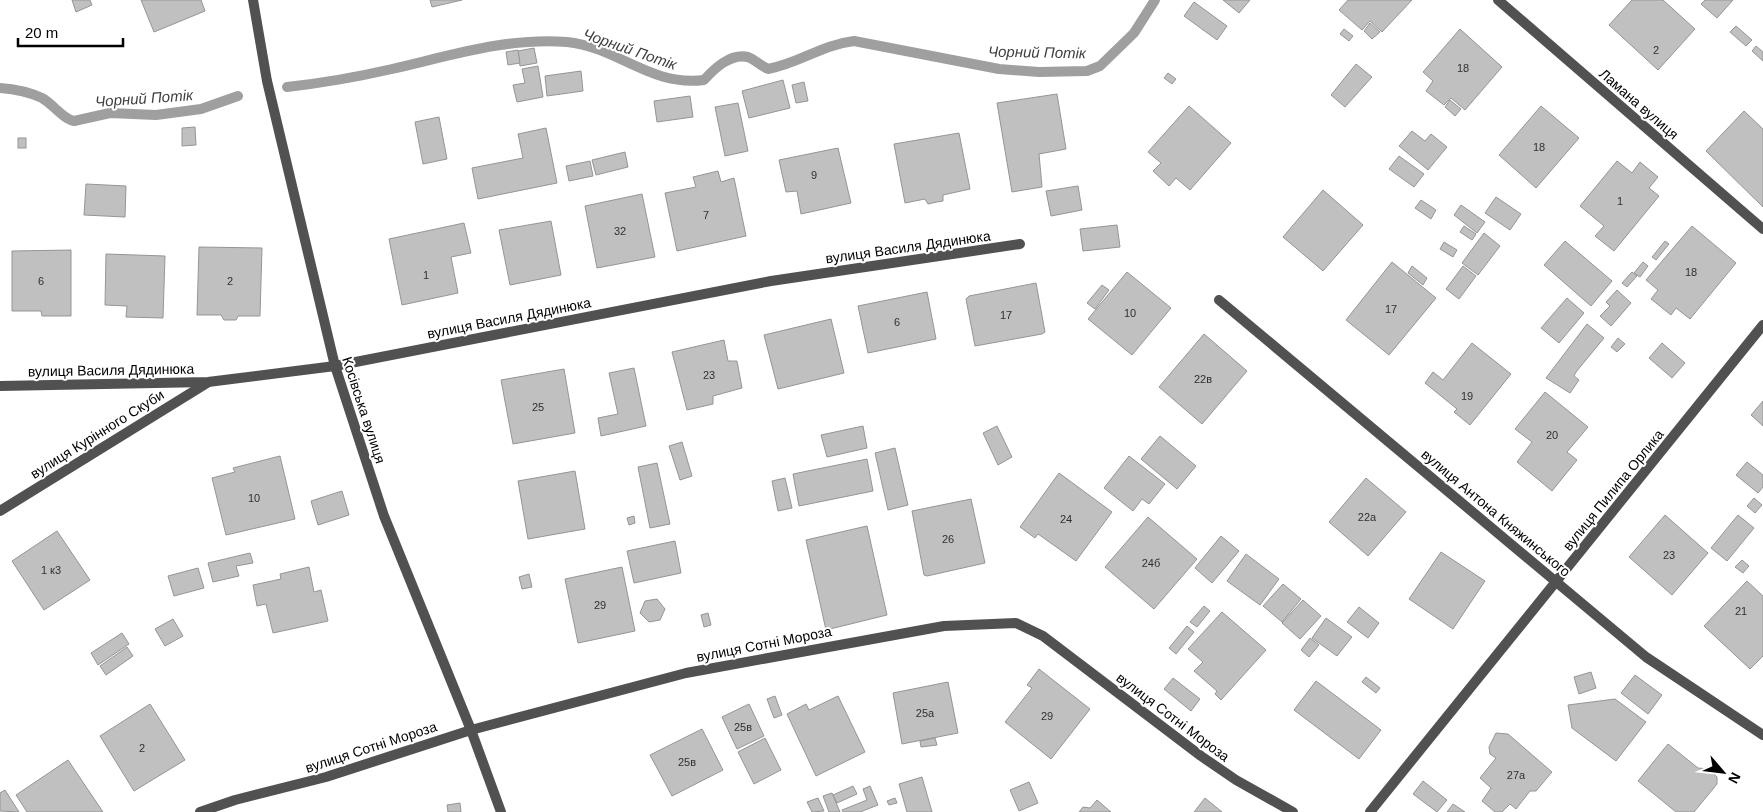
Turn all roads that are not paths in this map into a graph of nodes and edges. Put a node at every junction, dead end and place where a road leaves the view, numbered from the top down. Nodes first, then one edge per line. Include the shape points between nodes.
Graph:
1 (253, 0) edge
2 (1498, 0) edge
3 (1763, 229) edge
4 (1020, 244) dead end
5 (1219, 300) dead end
6 (1763, 325) edge
7 (335, 366) junction
8 (208, 382) junction
9 (0, 386) edge
10 (0, 511) edge
11 (1558, 582) junction
12 (471, 730) junction
13 (1763, 735) edge
14 (200, 812) edge
15 (501, 812) edge
16 (1293, 812) edge
17 (1370, 812) edge

1 - 7 street, Косівська вулиця via 267,81
2 - 3 street, Ламана вулиця
4 - 7 street, вулиця Василя Дядинюка via 771,281
5 - 11 street, вулиця Антона Княжинського
6 - 11 street, вулиця Пилипа Орлика
7 - 8 street, вулиця Василя Дядинюка
7 - 12 street, Косівська вулиця via 384,516
8 - 9 street, вулиця Василя Дядинюка
8 - 10 street, вулиця Курінного Скуби
11 - 13 street, вулиця Антона Княжинського via 1660,668
11 - 17 street, вулиця Пилипа Орлика
12 - 14 street, вулиця Сотні Мороза via 326,777
12 - 15 street, Косівська вулиця
12 - 16 street, вулиця Сотні Мороза via 686,673 944,626 1016,623 1043,636 1236,780

